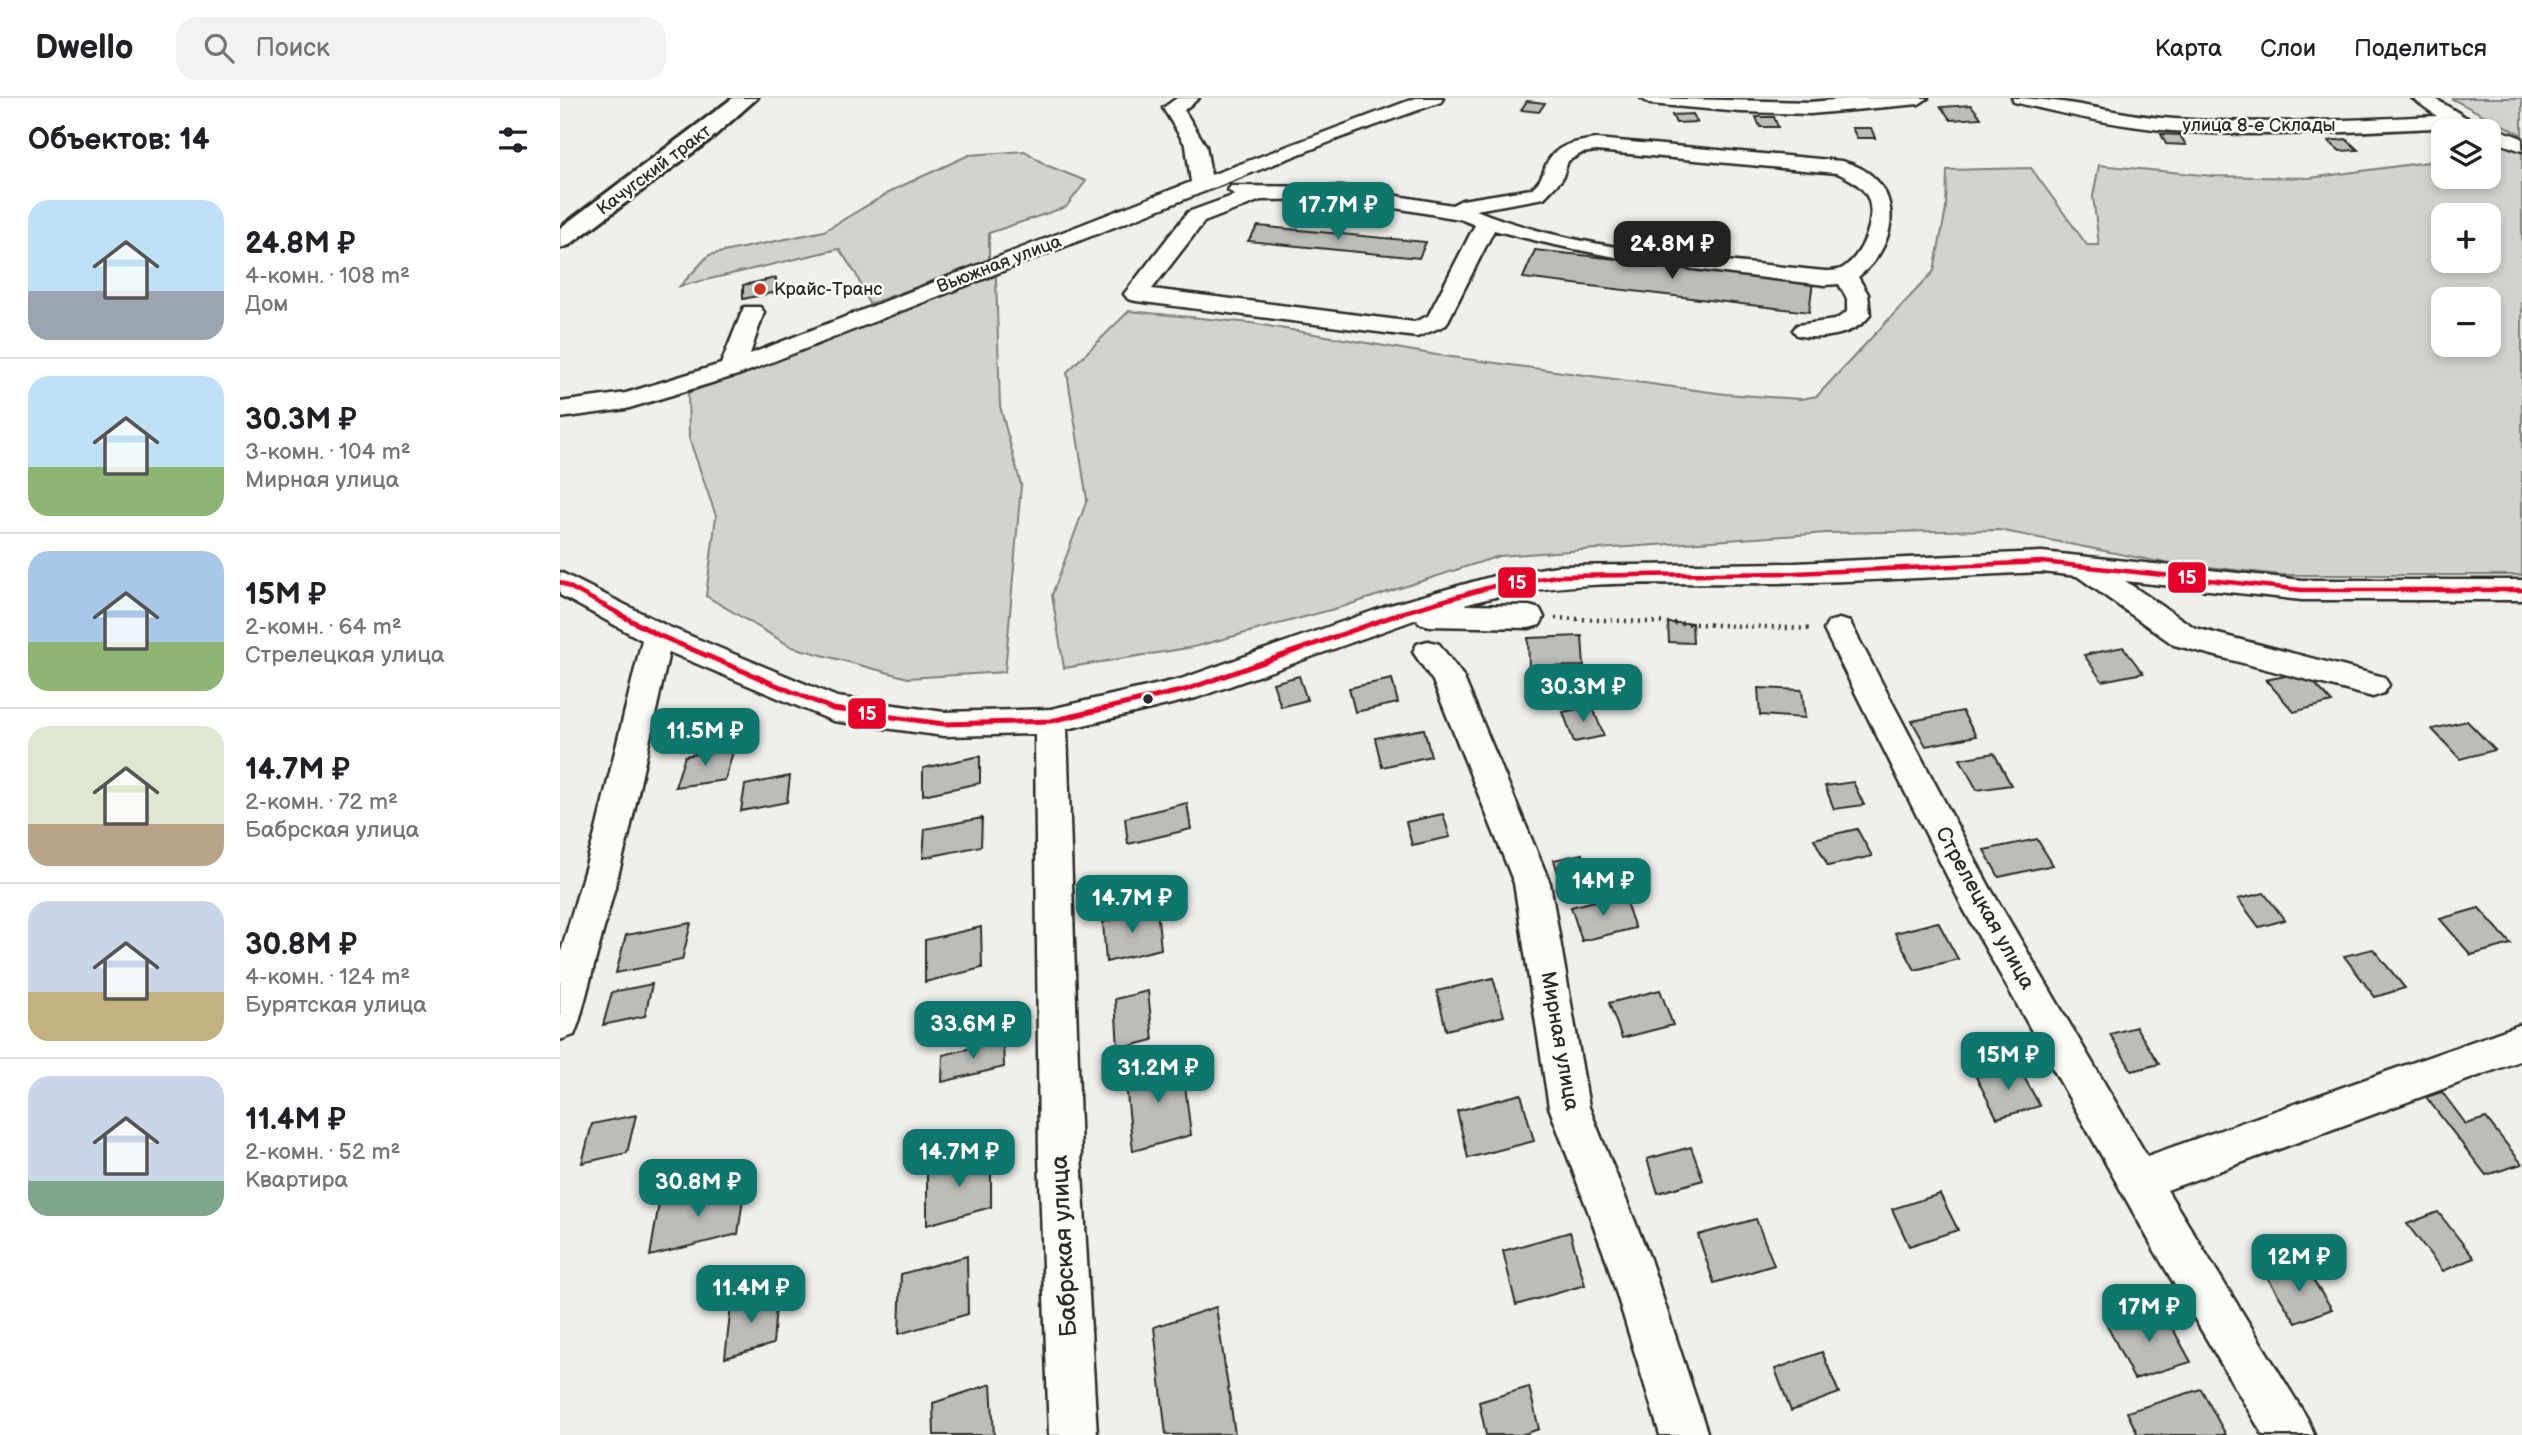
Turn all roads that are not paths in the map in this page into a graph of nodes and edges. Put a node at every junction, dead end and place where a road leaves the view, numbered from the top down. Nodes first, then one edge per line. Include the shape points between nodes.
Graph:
1 (746, 98) edge
2 (1154, 98) edge
3 (1434, 98) edge
4 (1650, 98) edge
5 (1919, 98) edge
6 (2021, 98) edge
7 (2421, 98) edge
8 (1182, 103) edge
9 (2455, 119) edge
10 (2431, 122) edge
11 (2501, 137) edge
12 (2522, 145) edge
13 (1213, 182) junction
14 (1258, 194) junction
15 (1465, 213) junction
16 (1488, 222) junction
17 (560, 240) edge
18 (1845, 276) junction
19 (752, 312) dead end
20 (1805, 330) dead end
21 (732, 369) junction
22 (560, 410) edge
23 (2083, 567) junction
24 (560, 582) edge
25 (2522, 590) edge
26 (1398, 614) junction
27 (1530, 617) road end
28 (1839, 630) road end
29 (658, 635) junction
30 (1428, 652) dead end
31 (2373, 685) dead end
32 (1051, 721) junction
33 (560, 1022) edge
34 (2522, 1042) edge
35 (2138, 1180) junction
36 (1073, 1435) edge
37 (1684, 1435) edge
38 (2290, 1435) edge

1 - 17 main road, Качугский тракт
2 - 8 street
3 - 13 street, Вьюжная улица
4 - 5 street via 1810,108
6 - 10 street, улица 8-е Склады via 2101,116 2173,125 2290,128
7 - 9 street
8 - 13 street
11 - 12 street
13 - 14 street
13 - 21 street, Вьюжная улица
14 - 15 street via 1342,193
14 - 16 street via 1196,217 1136,294 1417,330 1438,320
15 - 16 street
15 - 18 street via 1462,206 1544,191 1560,156 1580,146 1841,167 1868,183 1881,205 1876,236 1865,259
16 - 18 street via 1560,242 1674,261 1787,275
18 - 20 street via 1860,302 1858,316 1842,326
19 - 21 street
21 - 22 street, Вьюжная улица via 641,400
23 - 25 street via 2302,590
23 - 26 street via 2042,562 1795,573 1557,576 1494,586
23 - 31 street via 2185,637
24 - 29 street
26 - 27 street
26 - 32 street via 1185,690
28 - 35 street, Стрелецкая улица via 1976,897
29 - 32 street via 833,709 944,724
29 - 33 street
30 - 37 street, Мирная улица via 1447,676 1532,883 1569,1107 1628,1259
32 - 36 street, Бабрская улица via 1060,1154
34 - 35 street
35 - 38 street, Стрелецкая улица

